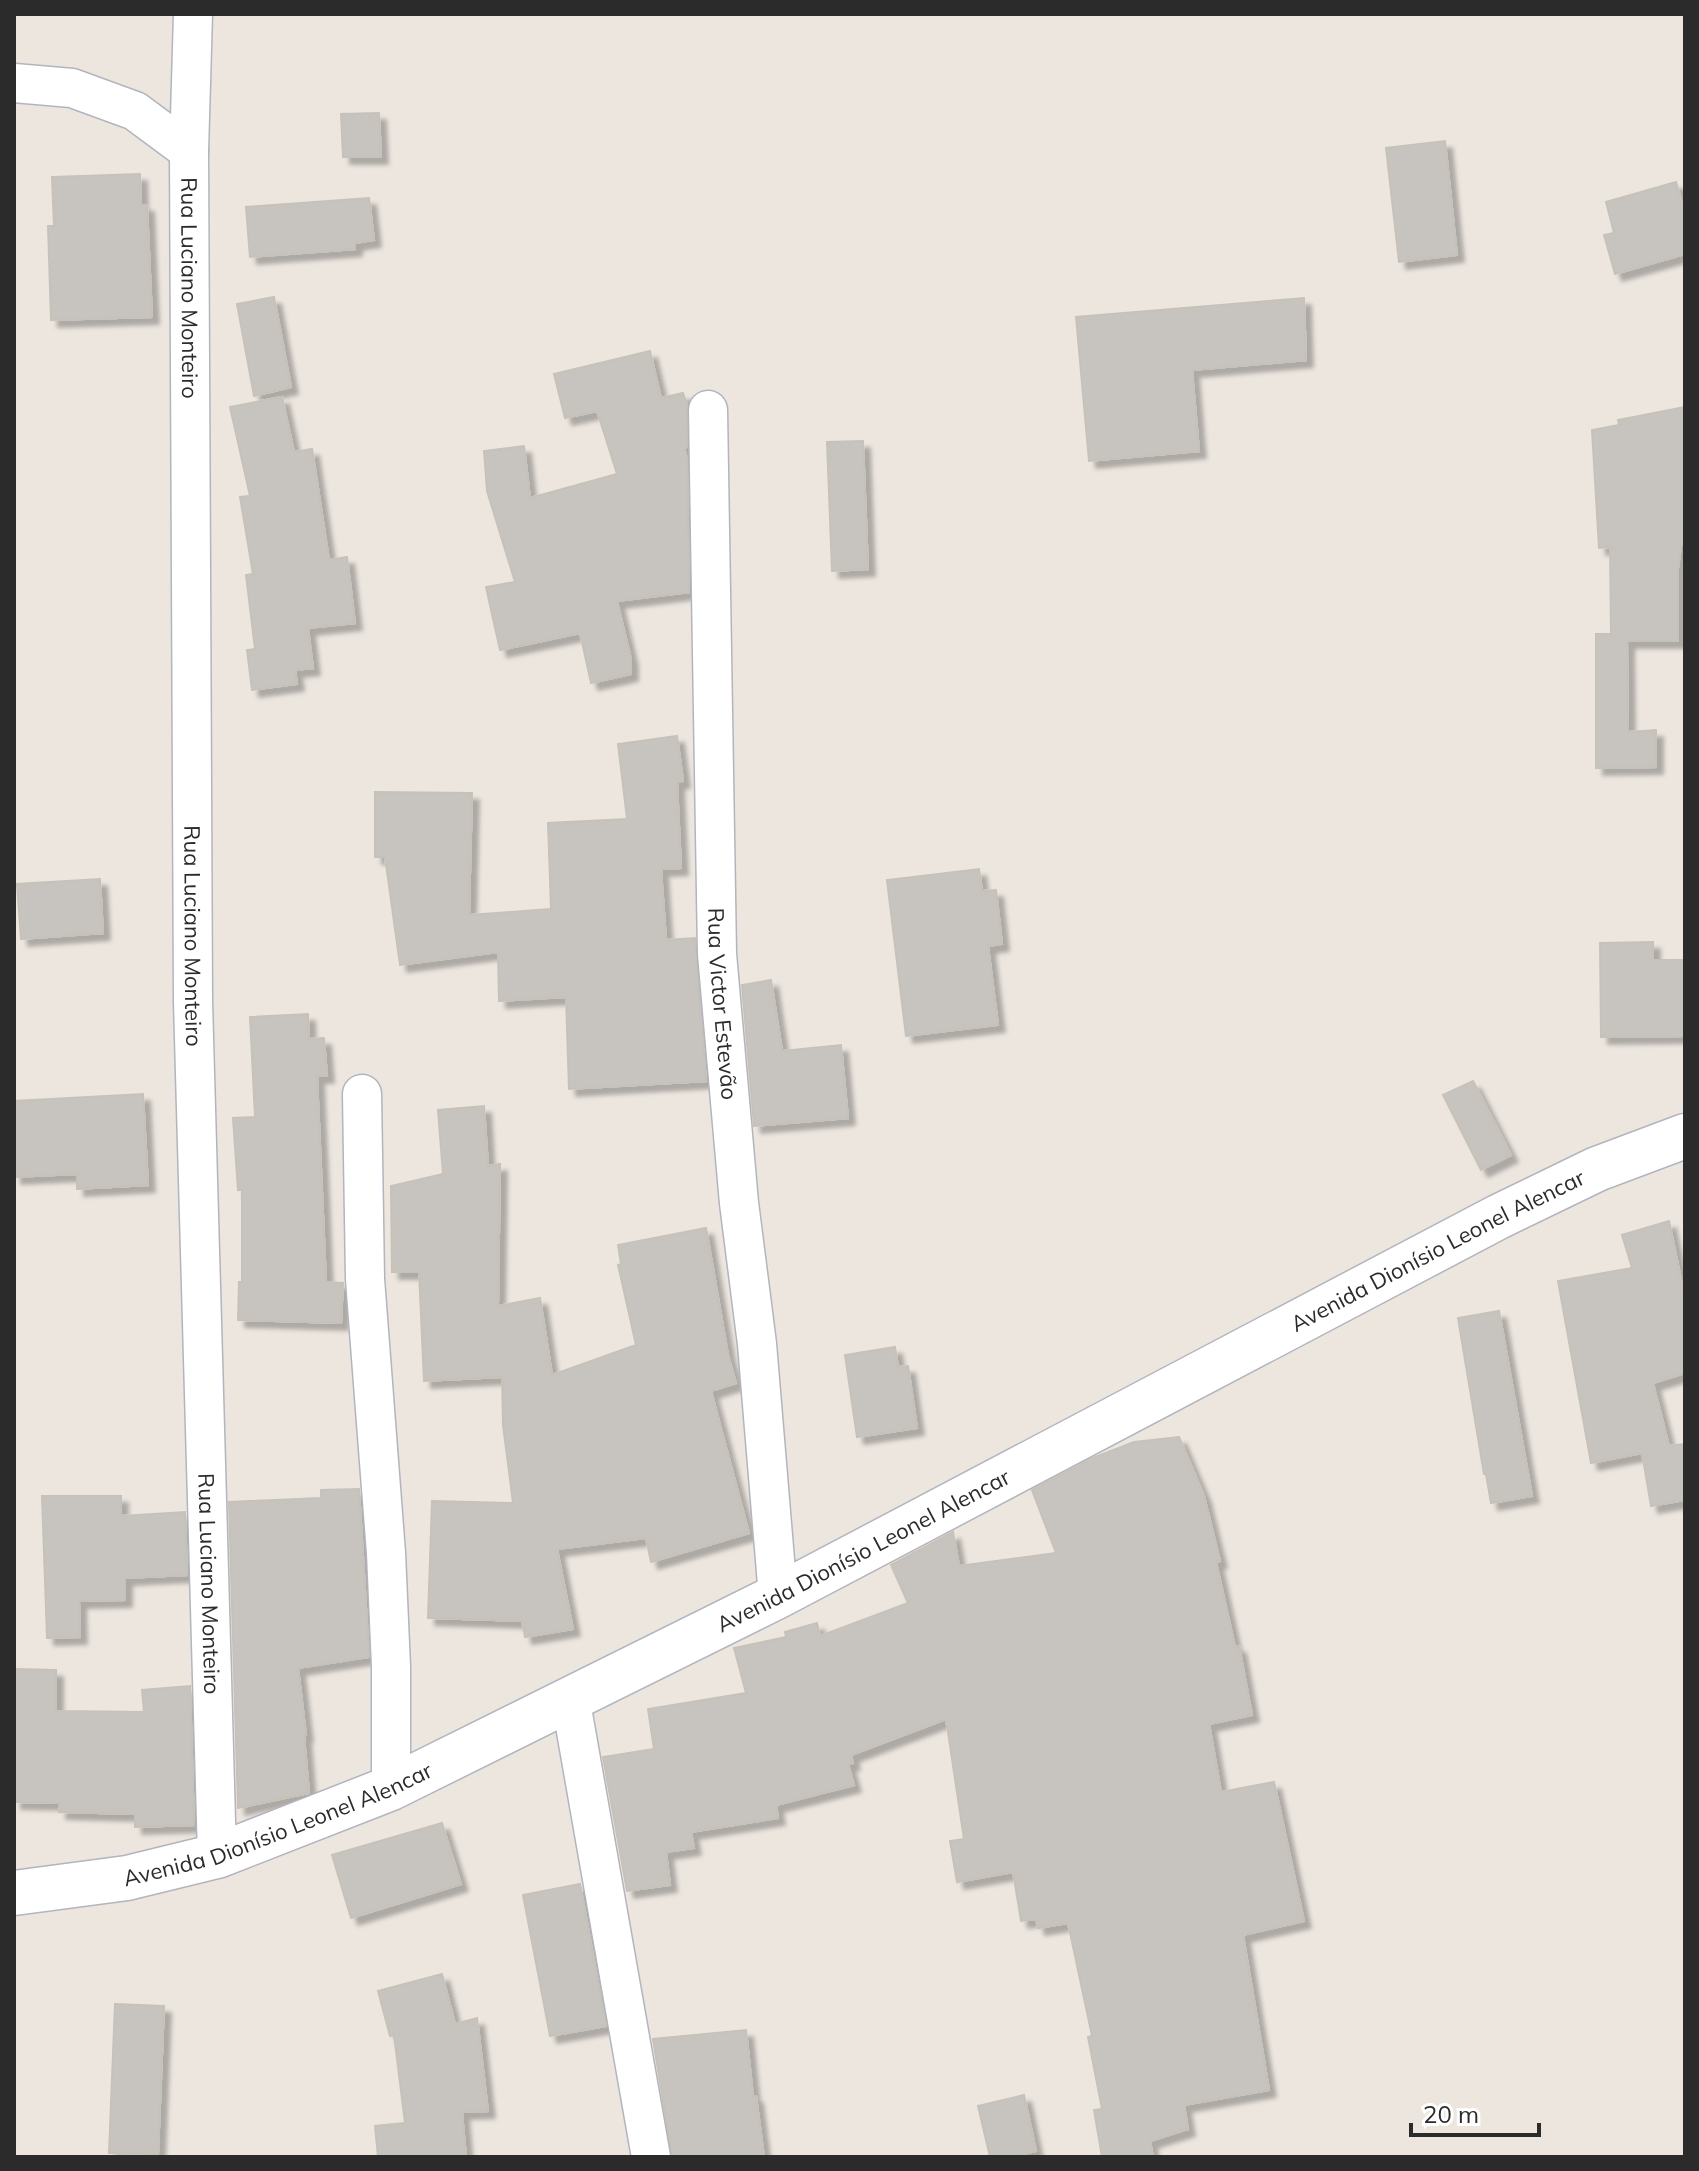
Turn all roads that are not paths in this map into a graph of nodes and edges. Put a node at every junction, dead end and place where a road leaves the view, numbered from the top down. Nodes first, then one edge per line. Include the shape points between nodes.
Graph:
1 (193, 14) edge
2 (14, 83) edge
3 (189, 151) junction
4 (708, 410) dead end
5 (362, 1094) dead end
6 (1685, 1136) edge
7 (778, 1596) junction
8 (570, 1697) junction
9 (391, 1788) junction
10 (217, 1856) junction
11 (14, 1893) edge
12 (651, 2157) edge

1 - 3 street, Rua Luciano Monteiro
2 - 3 street via 72,88 135,111
3 - 10 street, Rua Luciano Monteiro via 193,1002
4 - 7 street, Rua Victor Estevão via 717,954
5 - 9 street via 365,1279 391,1667
6 - 7 street, Avenida Dionísio Leonel Alencar via 1597,1169 1498,1217
7 - 8 street, Avenida Dionísio Leonel Alencar
8 - 9 street, Avenida Dionísio Leonel Alencar
8 - 12 street
9 - 10 street, Avenida Dionísio Leonel Alencar
10 - 11 street, Avenida Dionísio Leonel Alencar via 127,1878

